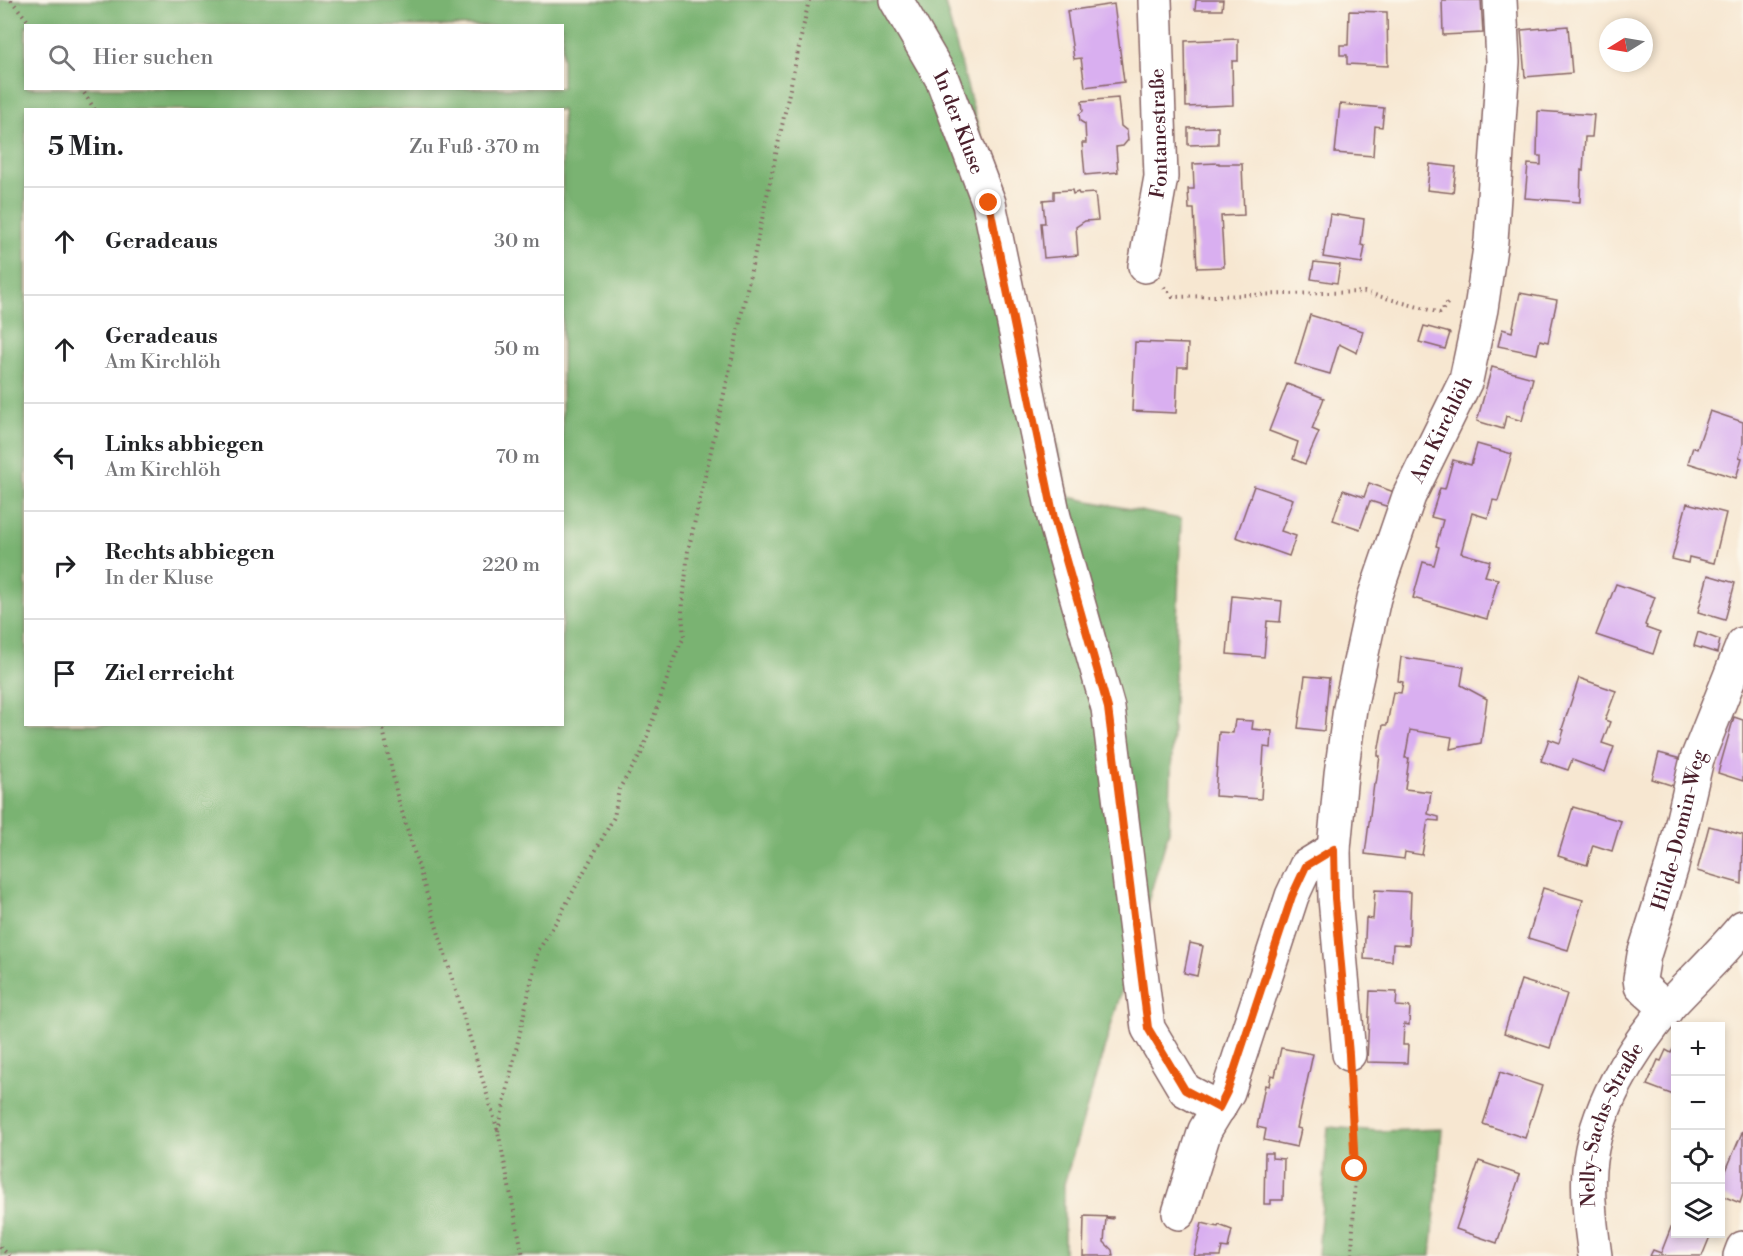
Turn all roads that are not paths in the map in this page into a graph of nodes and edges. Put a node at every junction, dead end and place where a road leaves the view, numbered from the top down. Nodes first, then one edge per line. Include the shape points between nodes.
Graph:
1 (896, 0) edge
2 (1155, 0) edge
3 (1500, 0) edge
4 (1145, 266) road end
5 (1743, 644) edge
6 (1334, 849) junction
7 (1743, 927) edge
8 (1667, 1009) junction
9 (1349, 1054) road end
10 (1219, 1108) junction
11 (1179, 1213) dead end
12 (1743, 1248) edge
13 (1594, 1256) edge
14 (1740, 1256) edge

1 - 10 street, In der Kluse via 942,79 989,203 1054,518 1108,708 1148,1028 1185,1090
2 - 4 street, Fontanestraße via 1161,177
3 - 6 street, Am Kirchlöh via 1503,62 1491,242 1481,309 1466,380 1409,496 1374,598 1350,708
5 - 8 street, Hilde-Domin-Weg via 1698,759 1672,866 1644,956 1641,986
6 - 9 street, Am Kirchlöh
6 - 10 street via 1306,866 1292,896
7 - 8 street, Nelly-Sachs-Straße
8 - 13 street, Nelly-Sachs-Straße via 1629,1061 1605,1105 1598,1128 1589,1170 1588,1201
10 - 11 street via 1205,1130
12 - 14 street

